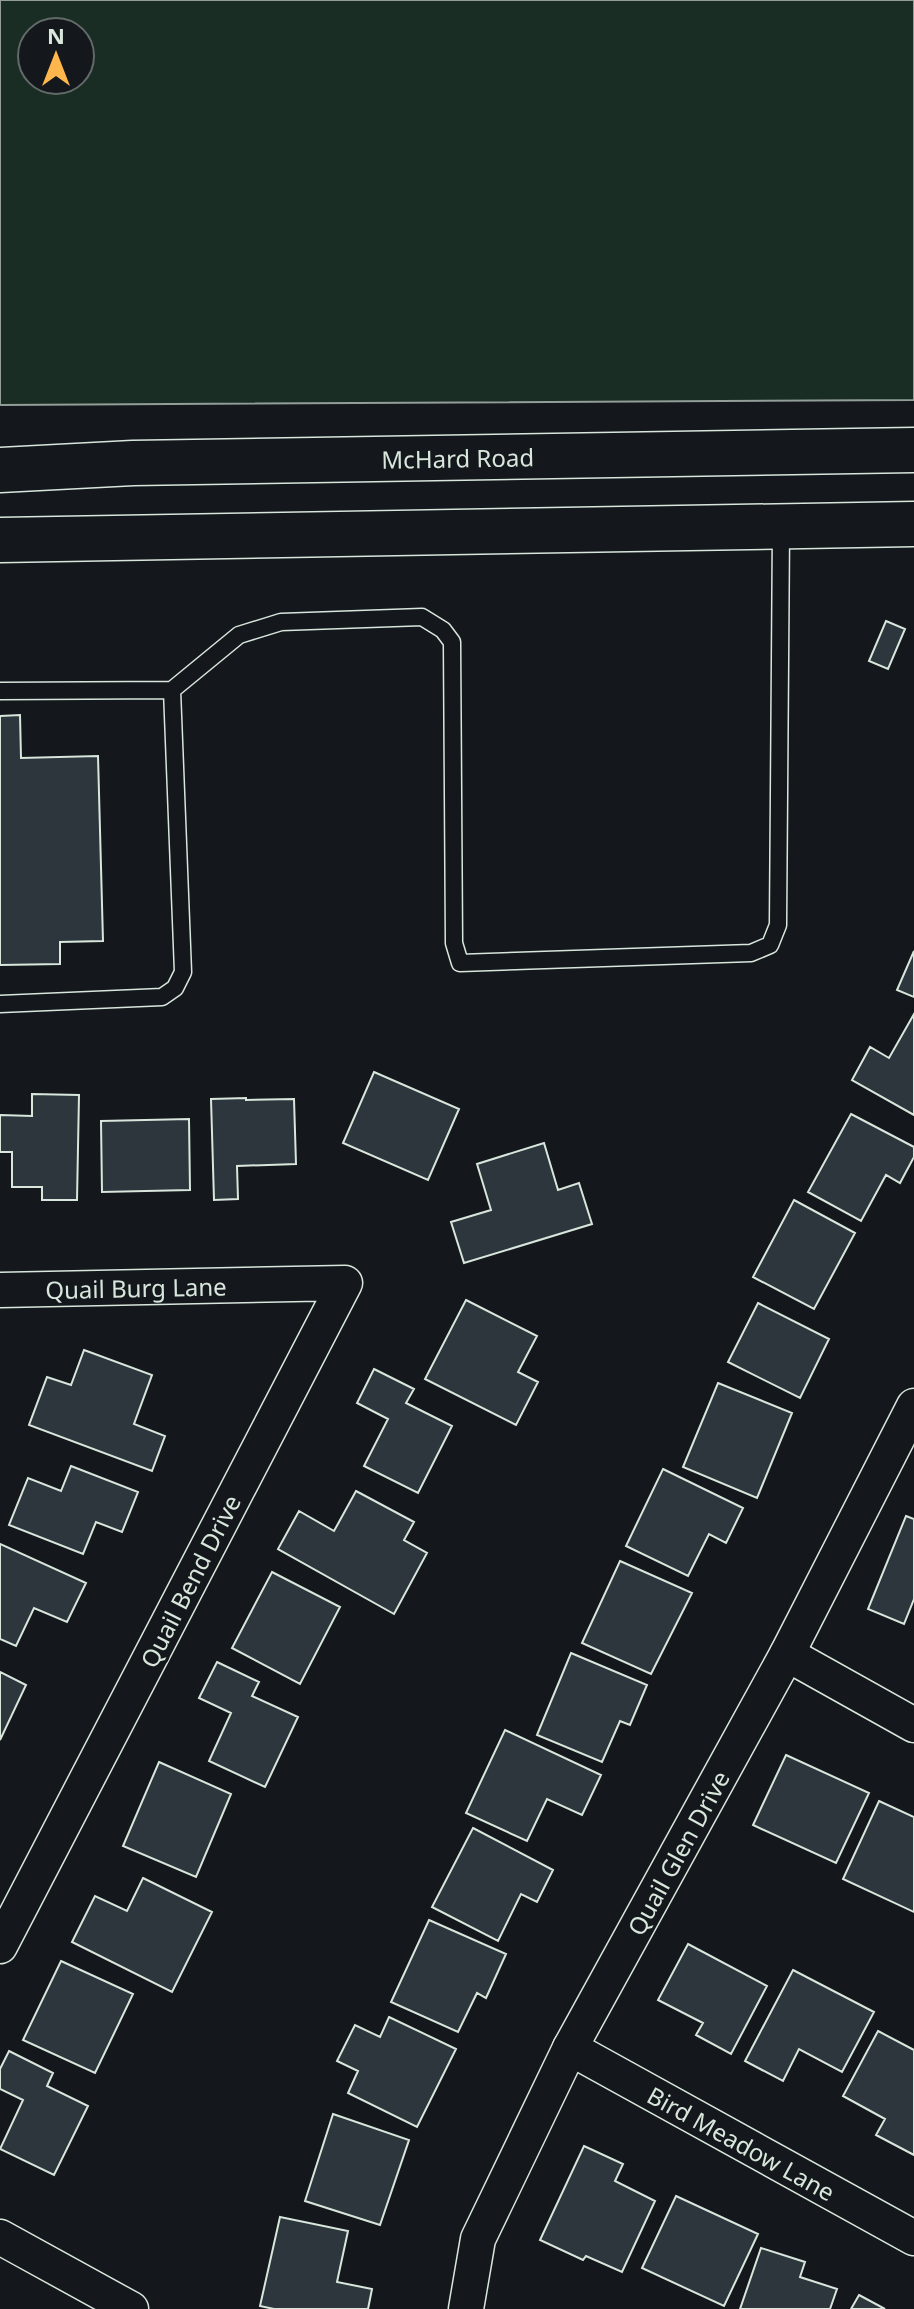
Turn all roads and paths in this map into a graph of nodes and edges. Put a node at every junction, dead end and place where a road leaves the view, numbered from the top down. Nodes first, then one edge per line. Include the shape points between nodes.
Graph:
1 (914, 450) edge
2 (0, 470) edge
3 (914, 524) edge
4 (781, 526) junction
5 (0, 540) edge
6 (172, 690) junction
7 (0, 691) edge
8 (0, 1004) edge
9 (270, 1284) joint
10 (0, 1290) edge
11 (914, 1406) edge
12 (787, 1654) junction
13 (914, 1725) edge
14 (0, 1946) edge
15 (570, 2048) junction
16 (0, 2237) edge
17 (914, 2238) edge
18 (131, 2309) edge
19 (466, 2309) edge

1 - 2 main road, McHard Road via 133,463
3 - 4 main road
4 - 5 main road
4 - 6 lane via 778,925 770,945 751,953 460,963 454,943 452,642 422,617 281,622 239,635
6 - 7 lane
6 - 8 lane via 183,972 175,988 146,1000
9 - 10 street, Quail Burg Lane
9 - 14 street, Quail Bend Drive via 345,1283
11 - 12 street, Quail Glen Drive
12 - 13 street
12 - 15 street, Quail Glen Drive
15 - 17 street, Bird Meadow Lane
15 - 19 street, Quail Glen Drive via 478,2239
16 - 18 street

